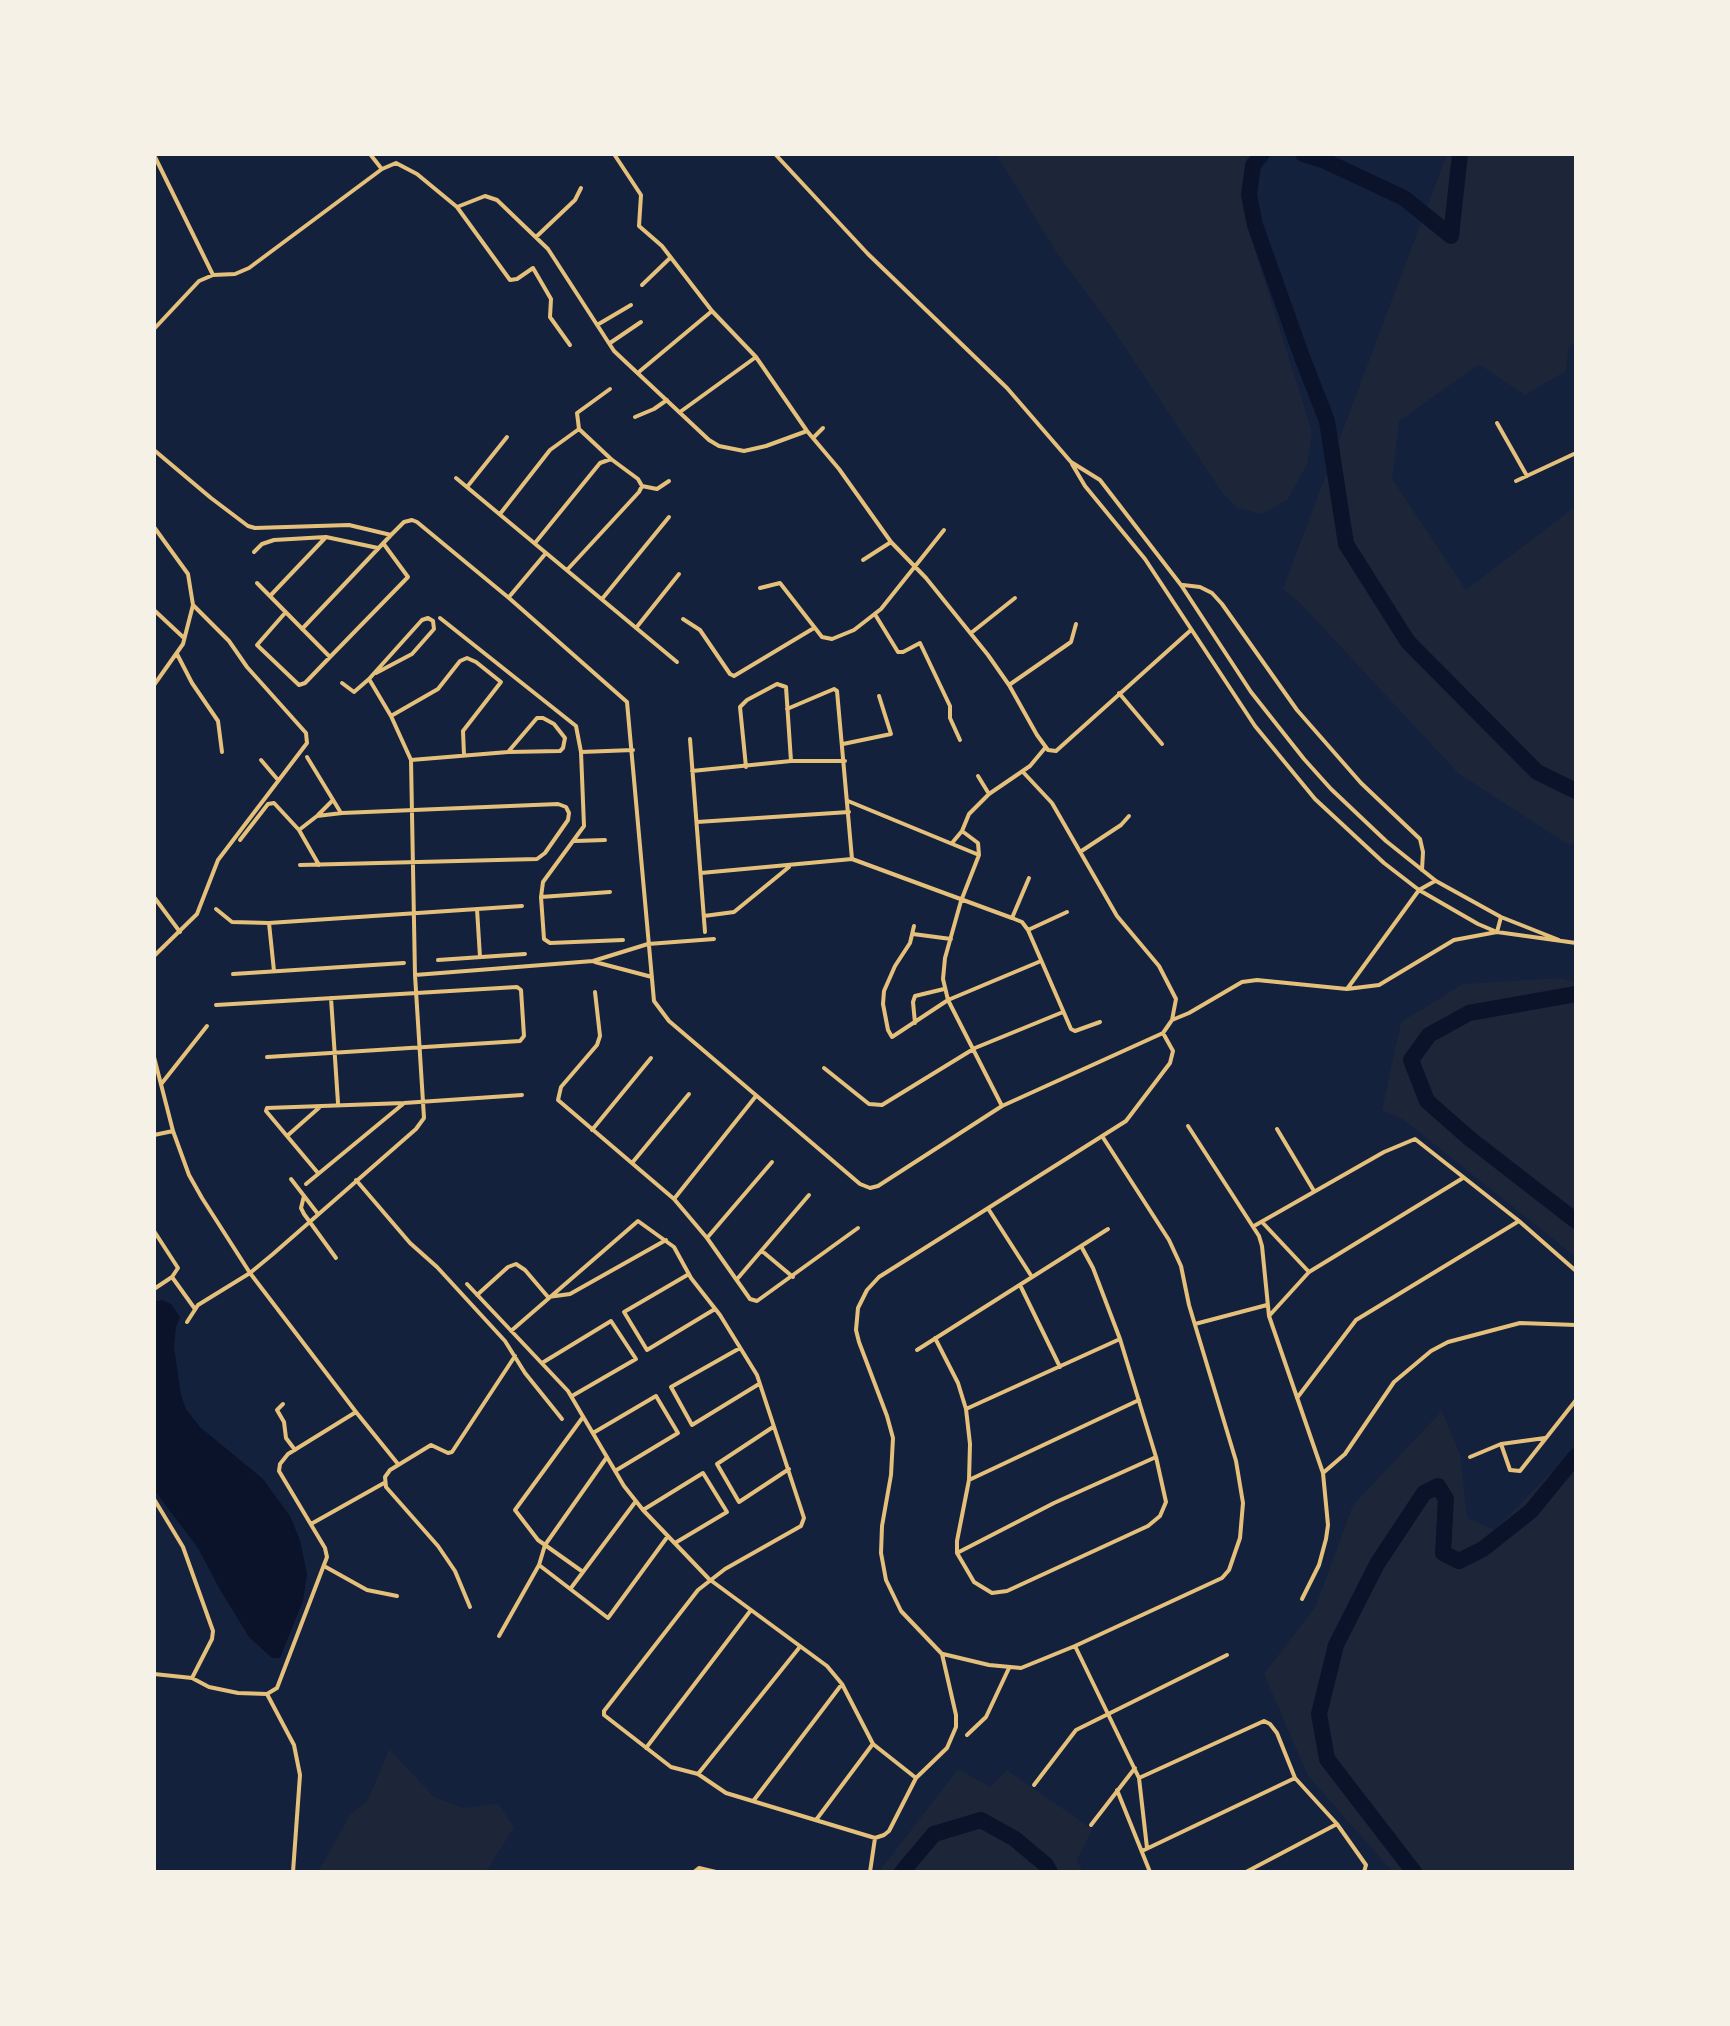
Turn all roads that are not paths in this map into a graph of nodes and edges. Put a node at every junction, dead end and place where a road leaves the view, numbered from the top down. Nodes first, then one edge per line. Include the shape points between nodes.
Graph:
1 (370, 154) edge
2 (614, 154) edge
3 (775, 154) edge
4 (154, 155) edge
5 (382, 169) junction
6 (581, 188) dead end
7 (457, 207) junction
8 (536, 237) junction
9 (670, 258) junction
10 (213, 275) junction
11 (642, 285) dead end
12 (631, 305) dead end
13 (712, 311) junction
14 (641, 322) dead end
15 (597, 325) junction
16 (154, 329) edge
17 (609, 344) junction
18 (570, 345) dead end
19 (756, 357) junction
20 (639, 372) junction
21 (610, 389) dead end
22 (667, 400) junction
23 (680, 413) junction
24 (635, 417) dead end
25 (1497, 423) dead end
26 (823, 428) dead end
27 (579, 429) junction
28 (807, 431) junction
29 (507, 437) dead end
30 (814, 437) junction
31 (154, 450) edge
32 (1576, 453) edge
33 (611, 459) junction
34 (1071, 462) junction
35 (1527, 476) junction
36 (456, 478) dead end
37 (669, 481) dead end
38 (1516, 481) dead end
39 (642, 486) junction
40 (467, 487) junction
41 (500, 514) junction
42 (669, 517) dead end
43 (154, 527) edge
44 (944, 530) dead end
45 (391, 535) junction
46 (326, 537) junction
47 (891, 542) junction
48 (383, 543) junction
49 (535, 543) junction
50 (378, 548) junction
51 (254, 552) dead end
52 (546, 553) junction
53 (863, 560) dead end
54 (916, 568) junction
55 (567, 570) junction
56 (679, 574) dead end
57 (257, 583) dead end
58 (1181, 585) junction
59 (760, 588) dead end
60 (270, 596) junction
61 (509, 598) junction
62 (1015, 598) dead end
63 (602, 599) junction
64 (193, 605) junction
65 (154, 610) edge
66 (285, 613) junction
67 (875, 615) junction
68 (440, 618) dead end
69 (683, 619) dead end
70 (1076, 624) dead end
71 (814, 628) junction
72 (302, 629) junction
73 (636, 629) junction
74 (1191, 630) junction
75 (971, 633) junction
76 (184, 638) junction
77 (177, 654) junction
78 (330, 657) junction
79 (677, 662) dead end
80 (376, 673) junction
81 (369, 679) junction
82 (342, 683) dead end
83 (154, 685) edge
84 (1009, 685) junction
85 (1119, 693) junction
86 (879, 696) dead end
87 (787, 709) junction
88 (391, 716) junction
89 (690, 739) dead end
90 (960, 740) dead end
91 (843, 744) junction
92 (1162, 744) dead end
93 (1045, 748) junction
94 (633, 750) junction
95 (222, 752) dead end
96 (508, 752) junction
97 (581, 752) junction
98 (464, 755) junction
99 (307, 757) dead end
100 (261, 760) dead end
101 (411, 760) junction
102 (791, 761) junction
103 (845, 761) junction
104 (746, 767) junction
105 (692, 771) junction
106 (1023, 772) junction
107 (978, 776) dead end
108 (278, 780) junction
109 (989, 794) junction
110 (332, 800) junction
111 (848, 801) junction
112 (411, 811) junction
113 (849, 812) junction
114 (342, 813) junction
115 (317, 816) junction
116 (1129, 816) dead end
117 (697, 822) junction
118 (299, 830) junction
119 (962, 831) junction
120 (240, 840) dead end
121 (605, 840) dead end
122 (573, 841) junction
123 (952, 843) junction
124 (1079, 853) junction
125 (979, 855) junction
126 (852, 859) junction
127 (412, 860) junction
128 (300, 865) dead end
129 (319, 865) junction
130 (791, 866) junction
131 (1422, 870) junction
132 (701, 873) junction
133 (1029, 878) dead end
134 (1436, 881) junction
135 (1419, 890) junction
136 (610, 892) dead end
137 (154, 897) edge
138 (541, 897) junction
139 (961, 901) junction
140 (522, 906) dead end
141 (216, 909) dead end
142 (477, 909) junction
143 (415, 912) junction
144 (1067, 912) dead end
145 (704, 916) junction
146 (1501, 917) junction
147 (1012, 918) junction
148 (269, 923) junction
149 (914, 926) dead end
150 (1028, 930) junction
151 (180, 932) junction
152 (705, 932) dead end
153 (1497, 932) junction
154 (913, 934) junction
155 (714, 939) dead end
156 (951, 939) junction
157 (623, 940) dead end
158 (1559, 940) junction
159 (1576, 943) edge
160 (648, 944) junction
161 (525, 954) dead end
162 (154, 956) edge
163 (480, 957) junction
164 (438, 960) dead end
165 (593, 961) junction
166 (1041, 961) junction
167 (404, 963) dead end
168 (274, 971) junction
169 (233, 974) dead end
170 (415, 975) junction
171 (652, 977) junction
172 (945, 989) junction
173 (1347, 989) junction
174 (417, 992) junction
175 (595, 992) dead end
176 (331, 998) junction
177 (948, 1000) junction
178 (216, 1005) dead end
179 (1063, 1012) junction
180 (1172, 1020) junction
181 (1100, 1022) dead end
182 (915, 1023) junction
183 (207, 1026) dead end
184 (1163, 1033) junction
185 (421, 1047) junction
186 (975, 1048) junction
187 (335, 1053) junction
188 (154, 1057) edge
189 (267, 1057) dead end
190 (651, 1058) dead end
191 (824, 1068) dead end
192 (162, 1083) junction
193 (689, 1094) dead end
194 (522, 1095) dead end
195 (756, 1096) junction
196 (424, 1101) junction
197 (404, 1103) junction
198 (323, 1104) junction
199 (338, 1104) junction
200 (1002, 1106) junction
201 (1188, 1126) dead end
202 (1277, 1129) dead end
203 (592, 1130) junction
204 (173, 1131) junction
205 (154, 1135) edge
206 (287, 1136) junction
207 (1102, 1136) junction
208 (772, 1162) dead end
209 (631, 1163) junction
210 (318, 1173) junction
211 (1463, 1178) junction
212 (291, 1179) dead end
213 (356, 1180) junction
214 (306, 1184) dead end
215 (1314, 1191) junction
216 (809, 1195) dead end
217 (304, 1196) junction
218 (674, 1199) junction
219 (989, 1210) junction
220 (318, 1214) junction
221 (1519, 1221) junction
222 (309, 1222) junction
223 (1262, 1222) junction
224 (1254, 1226) junction
225 (858, 1228) dead end
226 (1108, 1229) dead end
227 (154, 1231) edge
228 (707, 1238) junction
229 (666, 1240) junction
230 (1081, 1246) junction
231 (762, 1251) junction
232 (336, 1258) dead end
233 (1576, 1271) edge
234 (1309, 1272) junction
235 (250, 1273) junction
236 (689, 1274) junction
237 (172, 1277) junction
238 (793, 1277) junction
239 (1032, 1277) junction
240 (737, 1279) junction
241 (467, 1284) dead end
242 (1020, 1285) junction
243 (154, 1289) edge
244 (477, 1295) junction
245 (548, 1297) junction
246 (1268, 1305) junction
247 (195, 1309) junction
248 (715, 1309) junction
249 (1269, 1316) junction
250 (187, 1322) dead end
251 (1195, 1324) junction
252 (1576, 1325) edge
253 (511, 1331) junction
254 (935, 1338) junction
255 (1120, 1339) junction
256 (740, 1348) junction
257 (917, 1350) dead end
258 (515, 1356) junction
259 (542, 1363) junction
260 (1060, 1367) junction
261 (760, 1384) junction
262 (571, 1397) junction
263 (1297, 1398) junction
264 (1139, 1400) junction
265 (1576, 1400) edge
266 (283, 1404) dead end
267 (966, 1409) junction
268 (356, 1412) junction
269 (583, 1417) junction
270 (562, 1419) dead end
271 (773, 1427) junction
272 (593, 1433) junction
273 (1548, 1437) junction
274 (1501, 1444) junction
275 (295, 1450) junction
276 (607, 1457) junction
277 (1156, 1457) junction
278 (1470, 1457) dead end
279 (398, 1464) junction
280 (789, 1469) junction
281 (615, 1471) junction
282 (1323, 1473) junction
283 (969, 1480) junction
284 (384, 1483) junction
285 (154, 1499) edge
286 (636, 1501) junction
287 (643, 1510) junction
288 (311, 1524) junction
289 (668, 1536) junction
290 (675, 1543) junction
291 (545, 1545) junction
292 (957, 1553) junction
293 (539, 1565) junction
294 (324, 1566) junction
295 (583, 1572) junction
296 (709, 1579) junction
297 (570, 1589) junction
298 (397, 1596) dead end
299 (1302, 1599) dead end
300 (470, 1607) dead end
301 (751, 1610) junction
302 (499, 1636) dead end
303 (1075, 1646) junction
304 (800, 1647) junction
305 (942, 1654) junction
306 (1227, 1655) dead end
307 (1009, 1668) junction
308 (154, 1674) edge
309 (192, 1678) junction
310 (842, 1684) junction
311 (267, 1694) junction
312 (1107, 1713) junction
313 (967, 1735) dead end
314 (873, 1744) junction
315 (646, 1748) junction
316 (1135, 1768) junction
317 (698, 1774) junction
318 (916, 1778) junction
319 (1139, 1778) junction
320 (1295, 1778) junction
321 (1034, 1785) dead end
322 (1117, 1790) junction
323 (754, 1800) junction
324 (816, 1820) junction
325 (1337, 1824) junction
326 (1091, 1825) dead end
327 (875, 1838) junction
328 (1147, 1848) junction
329 (1142, 1851) junction
330 (293, 1872) edge
331 (694, 1872) edge
332 (716, 1872) edge
333 (870, 1872) edge
334 (1150, 1872) edge
335 (1246, 1872) edge
336 (1364, 1872) edge

1 - 5 street
2 - 9 street via 641,195 639,226
3 - 34 street via 868,254 1007,388
4 - 10 street
5 - 7 street via 402,166
5 - 10 street via 249,268
6 - 8 street
7 - 8 street via 491,196
7 - 18 street via 510,280 533,268 551,299 550,317
8 - 15 street
9 - 11 street
9 - 13 street
10 - 16 street via 194,284
12 - 15 street
13 - 19 street
13 - 20 street
14 - 17 street
15 - 17 street
17 - 20 street
19 - 23 street
19 - 28 street
20 - 22 street
21 - 27 street via 577,413
22 - 23 street
22 - 24 street
23 - 28 street via 709,440 732,451 754,450
25 - 35 street
26 - 30 street
27 - 33 street
27 - 41 street via 550,450
28 - 30 street
29 - 40 street
30 - 47 street
31 - 45 street via 248,526 349,525
32 - 35 street
33 - 39 street
33 - 49 street via 597,465
34 - 58 street via 1100,480
34 - 74 street
35 - 38 street
36 - 40 street
37 - 39 street via 657,489
39 - 55 street
40 - 41 street
41 - 49 street
42 - 63 street
43 - 64 street via 188,574
44 - 54 street
45 - 48 street
45 - 61 street via 404,522 417,522
46 - 50 street
46 - 51 street via 274,540
46 - 60 street
47 - 53 street
47 - 54 street
48 - 50 street
48 - 78 street via 408,577
49 - 52 street
50 - 72 street
52 - 55 street
52 - 61 street
54 - 67 street
54 - 75 street
55 - 63 street
56 - 73 street
57 - 60 street
58 - 131 street via 1251,692 1304,759 1365,823
58 - 131 street via 1200,587 1222,604 1297,710 1361,783 1420,839
59 - 71 street via 784,586
60 - 66 street
61 - 94 street via 627,702
62 - 75 street
63 - 73 street
64 - 76 street
64 - 108 street via 306,733 307,743
65 - 76 street
66 - 72 street
66 - 78 street via 259,640 260,649 299,685
67 - 71 street via 832,639
67 - 90 street via 898,652 920,643
68 - 97 street via 573,722
69 - 71 street via 700,630 734,676
70 - 84 street via 1071,642
72 - 78 street
73 - 79 street
74 - 85 street
74 - 135 street via 1255,726 1315,799
75 - 84 street
76 - 77 street
77 - 83 street
77 - 95 street via 218,721
80 - 80 street via 412,654 434,629 433,621 422,620
80 - 81 street
81 - 82 street via 354,692
81 - 88 street
84 - 93 street
85 - 92 street
85 - 93 street via 1056,751
86 - 91 street via 891,734
87 - 91 street via 835,690
87 - 102 street
87 - 104 street via 786,687 781,684 740,707
88 - 98 street via 438,689 460,661 471,659 501,682 463,731
88 - 101 street
89 - 105 street
91 - 103 street
93 - 106 street
94 - 97 street
94 - 160 street
96 - 96 street via 560,751 565,738 554,724 537,718
96 - 98 street
97 - 122 street via 584,826
98 - 101 street
99 - 110 street
100 - 108 street
101 - 112 street
102 - 103 street
102 - 104 street
103 - 111 street
104 - 105 street
105 - 117 street
106 - 109 street
106 - 124 street via 1052,803
107 - 109 street
108 - 151 street via 218,860 197,914
109 - 119 street via 969,814
110 - 114 street
110 - 115 street
111 - 113 street
111 - 123 street
112 - 114 street
112 - 127 street
112 - 127 street via 558,804 569,813 537,859
113 - 117 street
113 - 126 street
114 - 115 street
115 - 118 street
116 - 124 street
117 - 132 street
118 - 120 street via 271,802
118 - 129 street
119 - 123 street
119 - 125 street via 978,843
121 - 122 street
122 - 138 street via 543,882
123 - 125 street
124 - 180 street via 1117,916 1164,973 1177,1004
125 - 139 street
126 - 130 street
126 - 139 street
127 - 129 street
127 - 143 street
128 - 129 street
130 - 132 street
130 - 145 street via 734,912
131 - 134 street
132 - 145 street
133 - 147 street
134 - 135 street
134 - 146 street
135 - 153 street
135 - 173 street
136 - 138 street
137 - 151 street
138 - 157 street via 547,942
139 - 147 street
139 - 156 street
140 - 142 street
141 - 148 street via 232,922
142 - 143 street
142 - 163 street
143 - 148 street
143 - 170 street
144 - 150 street
145 - 152 street
146 - 153 street
146 - 158 street
147 - 150 street
148 - 168 street
149 - 154 street
150 - 166 street
151 - 162 street
153 - 158 street
153 - 173 street via 1454,940 1379,985
154 - 156 street
154 - 182 street via 890,977 883,1004 891,1037
155 - 160 street
156 - 172 street
158 - 159 street
160 - 165 street
160 - 171 street
161 - 163 street
163 - 164 street
165 - 170 street
165 - 171 street
166 - 177 street
166 - 179 street
167 - 168 street
168 - 169 street
170 - 174 street
171 - 195 street via 654,1001 663,1014
172 - 177 street
172 - 182 street via 915,996
173 - 180 street via 1242,982
174 - 176 street
174 - 185 street
174 - 185 street via 520,988 524,1036 520,1041
175 - 203 street via 597,1045 557,1096
176 - 178 street
176 - 187 street
177 - 182 street
177 - 186 street
179 - 181 street via 1075,1031
179 - 186 street
180 - 184 street
183 - 192 street
184 - 200 street
184 - 207 street via 1173,1051 1170,1063 1126,1121
185 - 187 street
185 - 196 street
186 - 191 street via 882,1105 869,1104
186 - 200 street
187 - 189 street
187 - 199 street
188 - 192 street
190 - 203 street
192 - 204 street
193 - 209 street
194 - 196 street
195 - 200 street via 870,1188
195 - 218 street
196 - 197 street
196 - 213 street via 421,1123
197 - 199 street
197 - 210 street
198 - 199 street
198 - 206 street
198 - 206 street via 267,1108
201 - 224 street
202 - 215 street
203 - 209 street
204 - 205 street
204 - 235 street via 195,1185
206 - 210 street
207 - 219 street
207 - 251 street via 1169,1240
208 - 228 street
209 - 218 street
210 - 214 street
211 - 215 street via 1410,1139
211 - 221 street
211 - 234 street
212 - 217 street
213 - 220 street
213 - 258 street
215 - 223 street
216 - 231 street
217 - 220 street
217 - 222 street via 301,1208
218 - 228 street
219 - 239 street
219 - 305 street via 879,1277 862,1299 856,1319 863,1355 893,1438 882,1526 886,1580 901,1611
220 - 222 street
221 - 233 street
221 - 263 street via 1356,1320
222 - 232 street
222 - 235 street
223 - 224 street
223 - 234 street
224 - 246 street via 1262,1246
225 - 238 street
226 - 230 street
227 - 237 street via 178,1268
228 - 240 street
229 - 236 street
229 - 245 street via 570,1294
229 - 245 street via 638,1221
230 - 239 street
230 - 255 street
231 - 238 street
231 - 240 street
234 - 249 street
235 - 247 street
235 - 268 street
236 - 248 street
236 - 248 street via 624,1312 647,1350
237 - 243 street
237 - 247 street
238 - 240 street via 754,1301
239 - 242 street
241 - 244 street
242 - 254 street
242 - 260 street
244 - 245 street via 516,1264
244 - 253 street
245 - 253 street
246 - 249 street
246 - 251 street
247 - 250 street
248 - 256 street
249 - 263 street
251 - 303 street via 1236,1461 1243,1503 1240,1538 1229,1570 1222,1578
252 - 282 street via 1520,1323 1431,1351 1394,1382 1345,1454
253 - 259 street
254 - 257 street
254 - 267 street
255 - 260 street
255 - 264 street
256 - 261 street
256 - 261 street via 671,1387 692,1425
258 - 270 street
258 - 279 street via 452,1452 431,1445
259 - 262 street
259 - 262 street via 611,1321 636,1359
260 - 267 street
261 - 271 street
262 - 269 street
263 - 282 street
264 - 277 street
264 - 283 street
265 - 273 street
266 - 275 street via 277,1410
267 - 283 street
268 - 275 street
268 - 279 street
269 - 272 street
269 - 291 street via 515,1510
271 - 280 street
271 - 280 street via 717,1464 739,1502
272 - 276 street
272 - 281 street via 656,1396 678,1433
273 - 274 street
273 - 274 street via 1516,1472 1510,1470
274 - 278 street
275 - 288 street via 282,1460 279,1471
276 - 281 street
276 - 291 street
277 - 292 street
277 - 292 street via 1166,1502 1160,1516 1136,1532 1007,1591 992,1593 974,1582
279 - 284 street via 386,1473
280 - 296 street via 803,1513 801,1526
281 - 286 street
282 - 299 street via 1326,1539
283 - 292 street
284 - 288 street
284 - 300 street via 438,1546
285 - 309 street via 189,1560 213,1631
286 - 287 street
286 - 295 street
287 - 289 street
287 - 290 street via 703,1473 727,1512
288 - 294 street via 325,1548
289 - 290 street
289 - 297 street via 608,1618
290 - 296 street
291 - 293 street
291 - 295 street
293 - 297 street
293 - 302 street
294 - 298 street via 367,1590
294 - 311 street via 280,1684
295 - 297 street
296 - 301 street
296 - 315 street via 604,1711 606,1720
301 - 304 street
301 - 315 street
303 - 307 street
303 - 312 street
304 - 310 street
304 - 317 street
305 - 307 street
305 - 318 street via 956,1727 942,1756
306 - 312 street
307 - 313 street via 986,1717
308 - 309 street
309 - 311 street via 209,1687
310 - 314 street
310 - 323 street
311 - 330 street via 294,1745 300,1775
312 - 316 street
312 - 321 street via 1071,1735
314 - 318 street
314 - 324 street
315 - 317 street via 671,1767
316 - 319 street
316 - 322 street
317 - 323 street via 726,1793
318 - 327 street via 889,1831
319 - 320 street via 1264,1721 1277,1733
319 - 328 street
320 - 325 street
320 - 328 street
322 - 326 street
322 - 329 street
323 - 324 street
324 - 327 street
325 - 335 street
325 - 336 street via 1366,1865
327 - 333 street
328 - 329 street
329 - 334 street
331 - 332 street

